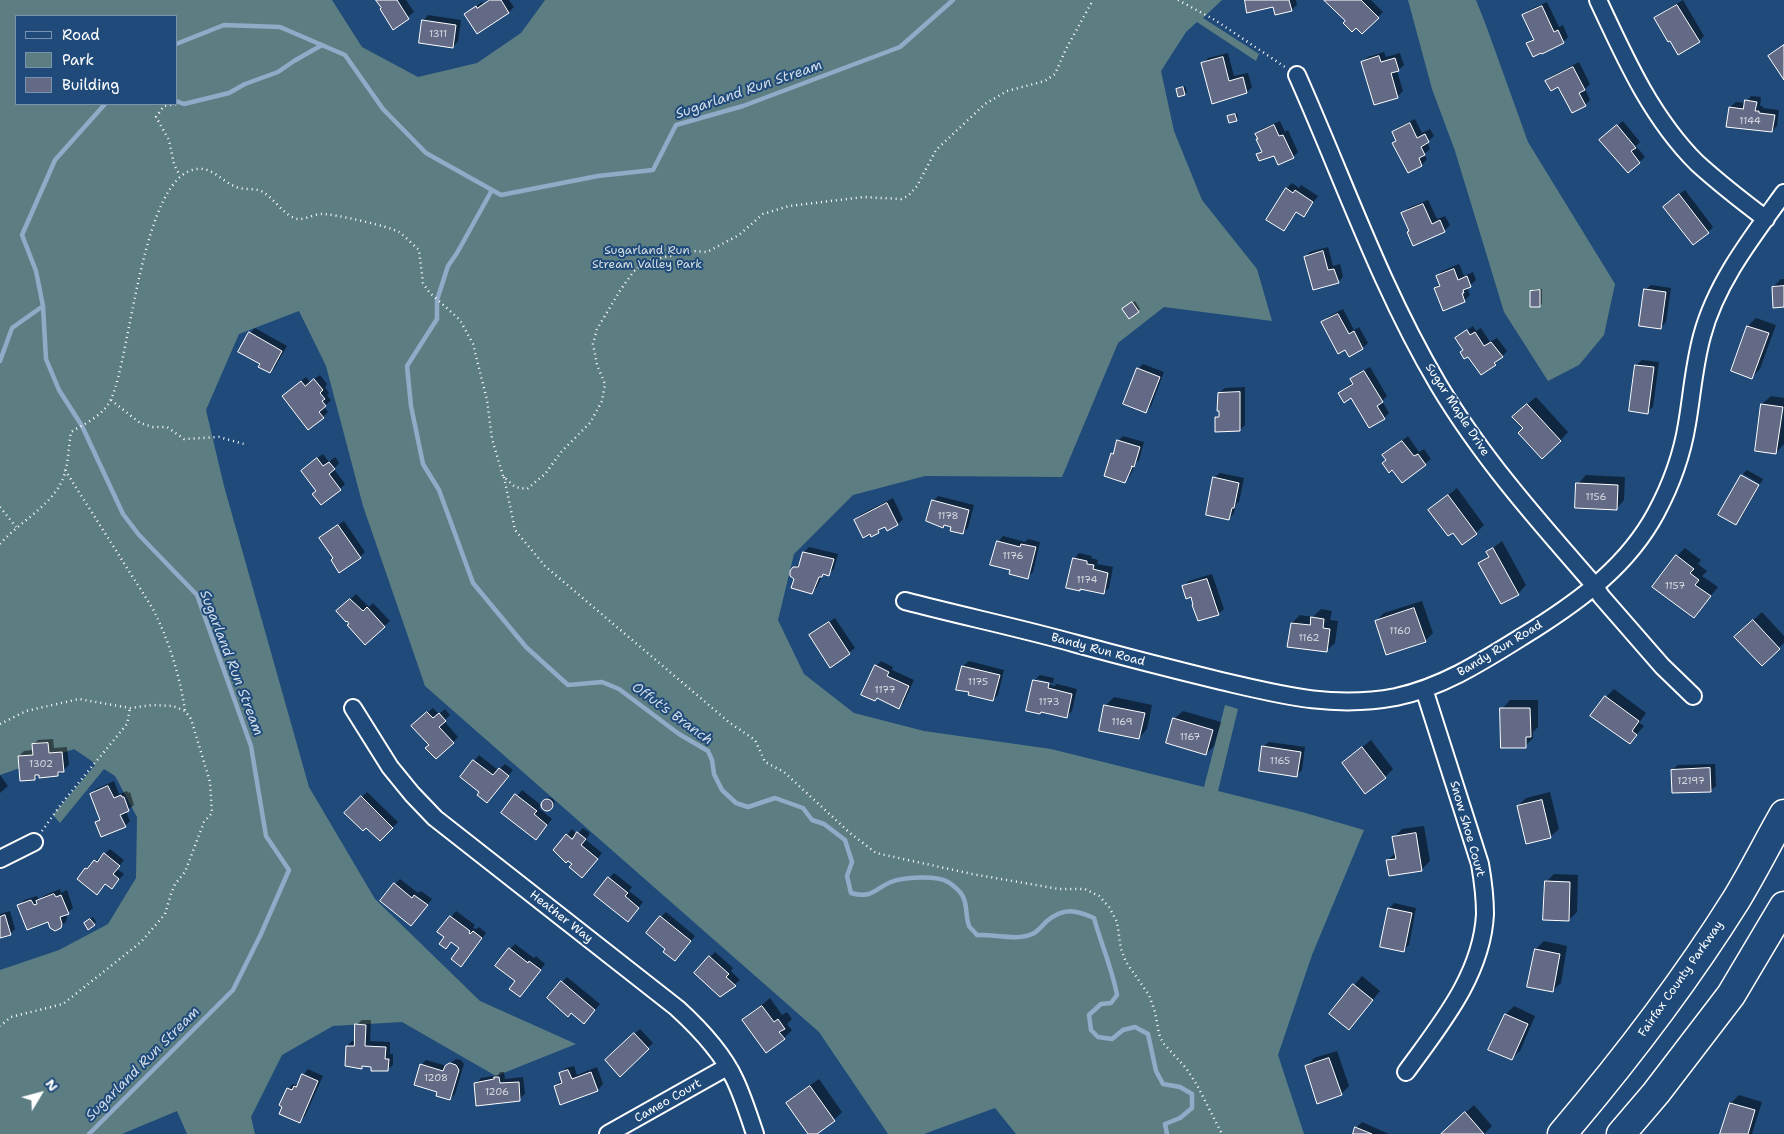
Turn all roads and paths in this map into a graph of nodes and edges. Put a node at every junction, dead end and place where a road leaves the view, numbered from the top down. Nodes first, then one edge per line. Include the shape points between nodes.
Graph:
1 (1093, 0) edge
2 (1178, 0) edge
3 (1598, 0) edge
4 (1297, 75) joint
5 (168, 105) edge
6 (180, 176) junction
7 (1784, 193) edge
8 (1766, 219) junction
9 (111, 400) junction
10 (244, 444) dead end
11 (65, 470) junction
12 (503, 476) junction
13 (0, 507) edge
14 (16, 527) junction
15 (0, 544) edge
16 (1595, 586) junction
17 (905, 601) dead end
18 (1424, 689) junction
19 (1694, 696) dead end
20 (130, 708) junction
21 (353, 708) dead end
22 (185, 711) junction
23 (0, 724) edge
24 (1784, 814) edge
25 (34, 842) joint
26 (0, 859) edge
27 (1784, 906) edge
28 (0, 1026) edge
29 (727, 1066) junction
30 (1406, 1072) dead end
31 (608, 1134) edge
32 (755, 1134) edge
33 (1222, 1134) edge
34 (1562, 1134) edge
35 (1621, 1134) edge

1 - 12 path via 1055,74 985,104 936,150 908,196 901,199 864,197 789,206 763,214 739,234 708,252 693,251 647,261 634,271 597,329 593,344 596,365 605,384 602,401 590,423 545,474 527,489 514,487
2 - 4 path via 1215,20
3 - 8 street via 1634,77 1673,135 1726,189
4 - 16 street, Sugar Maple Drive via 1385,282 1438,384 1503,479
5 - 6 path via 156,117 169,140
6 - 9 path via 167,194 145,253 119,377
6 - 12 path via 188,171 205,169 233,186 265,193 293,218 321,214 368,222 399,232 419,250 423,283 460,320 473,344 487,400 492,439
7 - 8 street, Bandy Run Road
8 - 16 street, Bandy Run Road via 1728,276 1703,333 1695,364 1687,426 1669,488 1639,540
9 - 10 path via 140,423 167,427 184,439 219,437
9 - 11 path via 102,413 71,432
11 - 14 path via 52,496
11 - 22 path via 157,616 181,682
12 - 33 path via 515,530 544,566 730,723 755,740 765,762 784,772 876,853 1059,889 1085,889 1099,896 1117,922 1126,962 1149,995 1158,1034 1197,1085
13 - 14 path
14 - 15 path
16 - 18 street, Bandy Run Road via 1474,668
16 - 19 street, Sugar Maple Drive via 1662,666
17 - 18 street, Bandy Run Road via 1294,698 1328,702 1363,701
18 - 30 street, Snow Shoe Court via 1480,864 1485,915 1475,963 1464,986
20 - 22 path via 172,706
20 - 23 path via 80,699 26,711
20 - 25 path via 127,724 62,802
21 - 29 street, Heather Way via 390,767 435,818 677,1008
22 - 28 path via 195,730 210,782 212,813 204,822 185,872 175,884 165,914 142,942 63,1004 11,1018
24 - 34 highway, Fairfax County Parkway via 1737,898 1694,964 1612,1075
25 - 26 street
27 - 35 highway via 1731,995
29 - 31 street, Cameo Court
29 - 32 street, Heather Way

